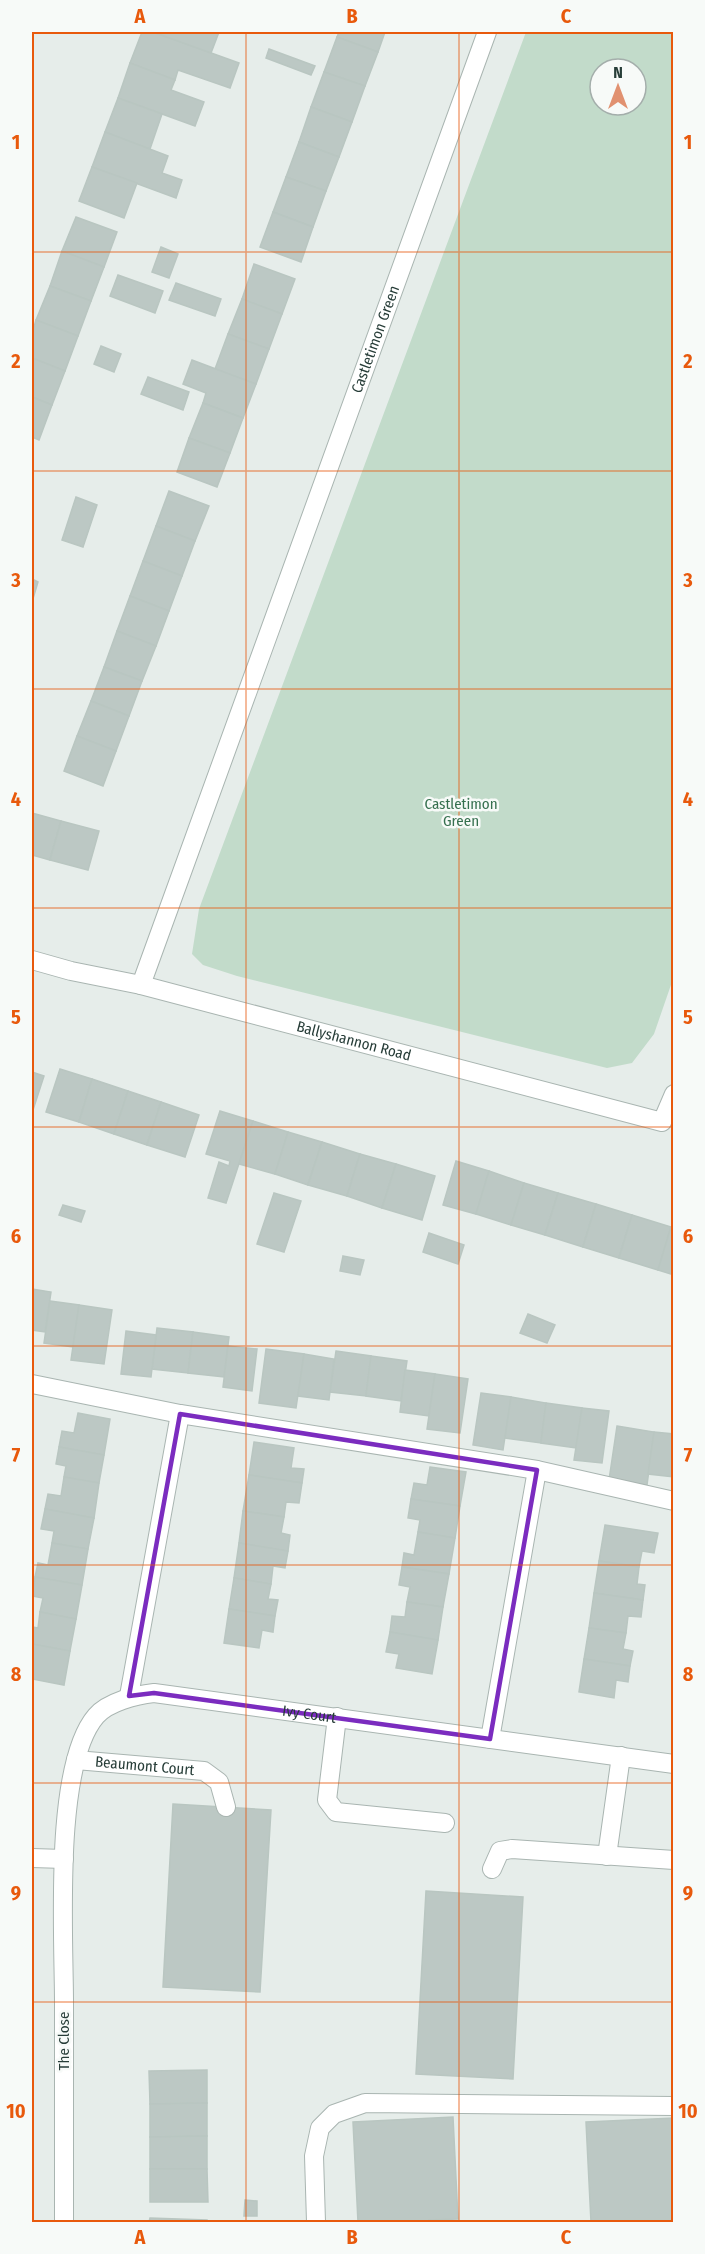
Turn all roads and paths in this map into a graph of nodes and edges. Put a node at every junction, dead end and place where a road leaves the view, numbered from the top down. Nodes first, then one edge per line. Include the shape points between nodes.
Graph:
1 (487, 32) edge
2 (32, 960) edge
3 (141, 985) junction
4 (674, 1094) edge
5 (668, 1123) edge
6 (32, 1384) edge
7 (180, 1414) junction
8 (537, 1470) junction
9 (674, 1501) edge
10 (129, 1696) junction
11 (337, 1717) junction
12 (490, 1739) junction
13 (621, 1756) junction
14 (76, 1760) junction
15 (674, 1764) edge
16 (226, 1807) dead end
17 (445, 1823) dead end
18 (607, 1856) junction
19 (32, 1858) edge
20 (64, 1859) junction
21 (674, 1860) edge
22 (492, 1869) dead end
23 (674, 2106) edge
24 (64, 2223) edge
25 (316, 2223) edge

1 - 3 street, Castletimon Green
2 - 3 street, Ballyshannon Road
3 - 5 street, Ballyshannon Road
4 - 5 street
6 - 7 street
7 - 8 street
7 - 10 street
8 - 9 street
8 - 12 street
10 - 11 street, Ivy Court via 154,1693
10 - 14 street, Ivy Court via 97,1715 80,1743
11 - 12 street, Ivy Court
11 - 17 street via 327,1800 336,1812
12 - 13 street, Ivy Court
13 - 15 street, Ivy Court
13 - 18 street
14 - 16 street, Beaumont Court via 204,1772 219,1782
14 - 20 street, Ivy Court
18 - 21 street
18 - 22 street via 513,1849 500,1851
19 - 20 street
20 - 24 street, The Close
23 - 25 street via 365,2103 334,2114 320,2128 314,2156

